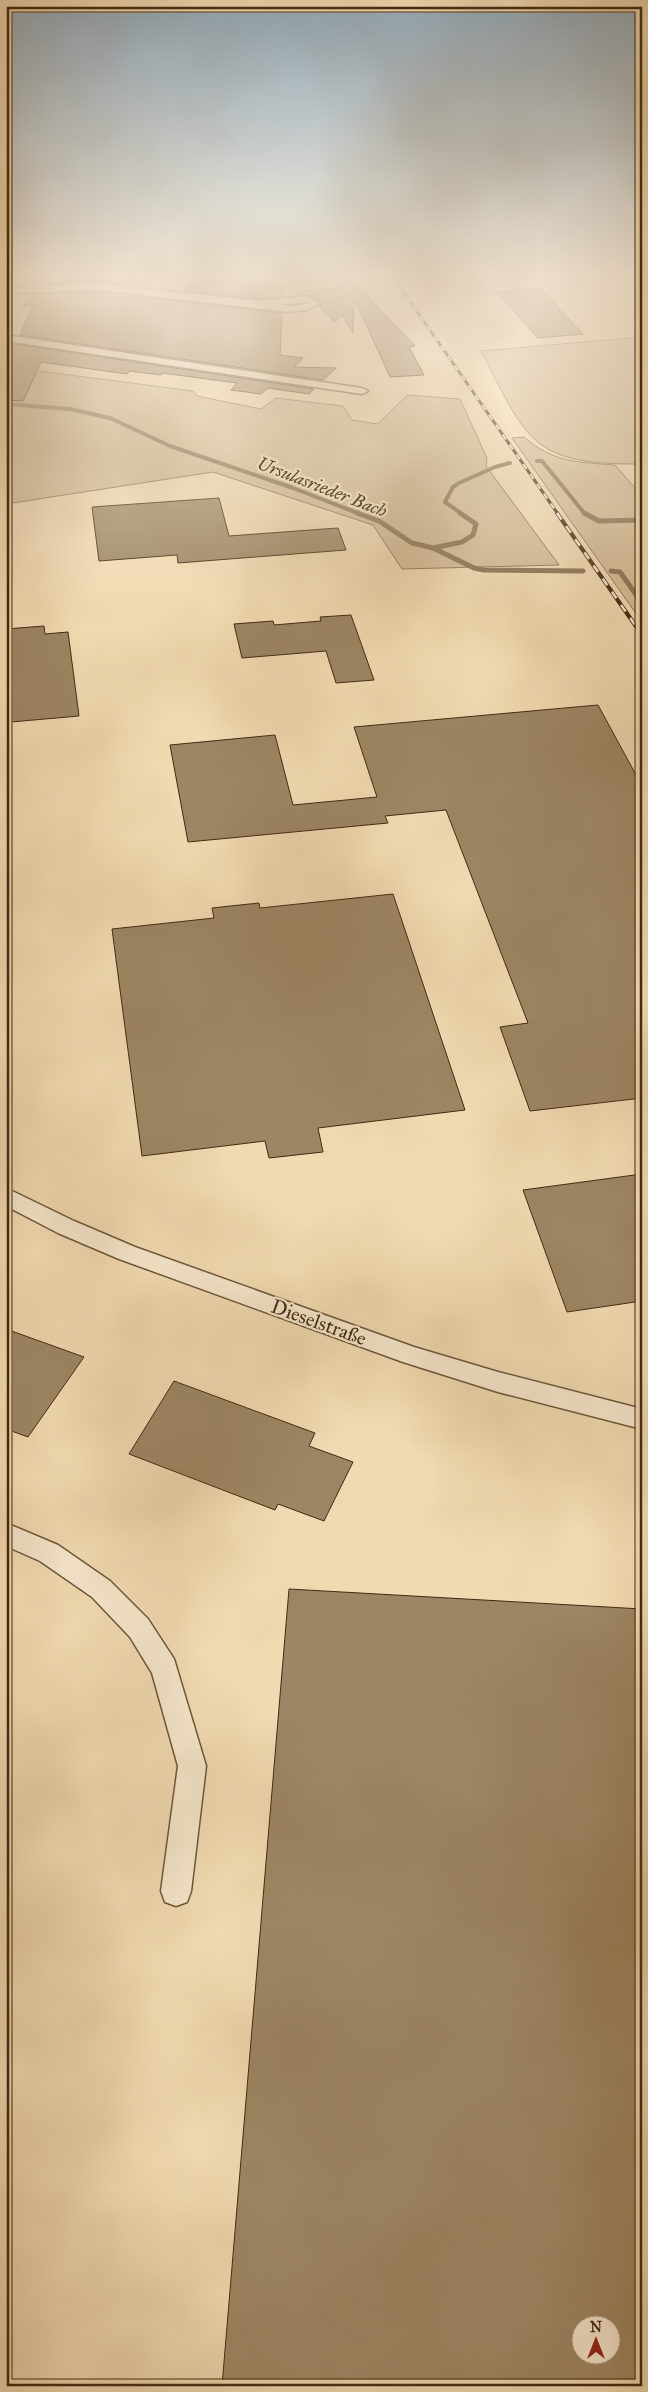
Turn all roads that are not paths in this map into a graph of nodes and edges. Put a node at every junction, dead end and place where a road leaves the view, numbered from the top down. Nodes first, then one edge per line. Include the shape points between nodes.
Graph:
1 (342, 389) edge
2 (362, 391) dead end
3 (6, 1196) edge
4 (642, 1419) edge
5 (6, 1534) edge
6 (176, 1891) dead end

1 - 2 street
3 - 4 street, Dieselstraße via 127,1253 411,1355 498,1382
5 - 6 street via 49,1553 100,1589 139,1628 164,1668 192,1766

